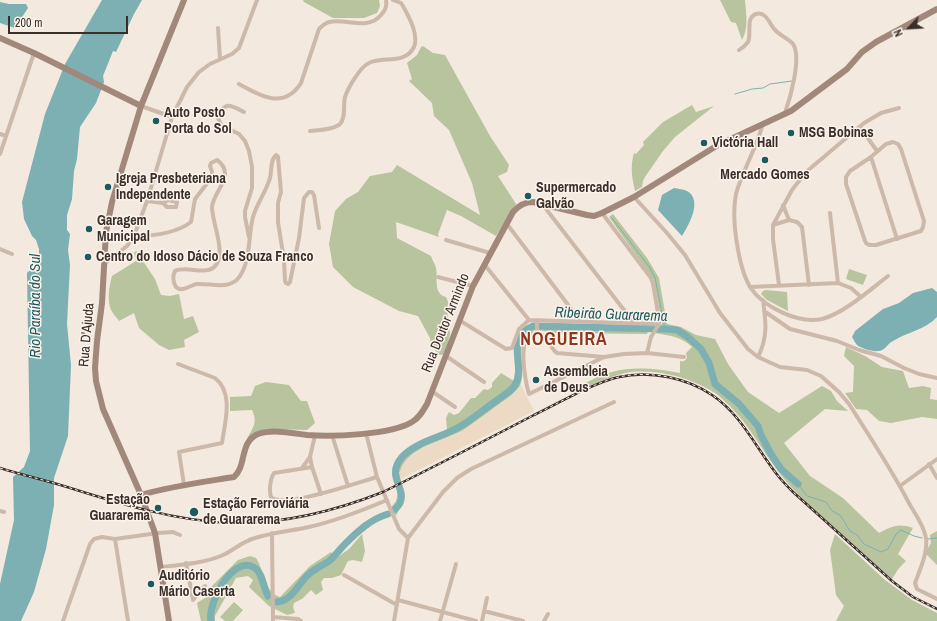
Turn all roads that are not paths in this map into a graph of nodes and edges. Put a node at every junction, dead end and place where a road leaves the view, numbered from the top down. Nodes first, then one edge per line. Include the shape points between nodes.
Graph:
1 (184, 0) edge
2 (257, 0) edge
3 (393, 0) edge
4 (386, 1) edge
5 (937, 9) edge
6 (218, 28) dead end
7 (0, 40) edge
8 (739, 50) dead end
9 (34, 53) junction
10 (220, 59) junction
11 (239, 84) dead end
12 (141, 106) junction
13 (899, 108) dead end
14 (244, 112) dead end
15 (785, 113) junction
16 (172, 117) junction
17 (764, 123) junction
18 (860, 127) junction
19 (310, 131) dead end
20 (0, 134) edge
21 (6, 136) junction
22 (877, 151) junction
23 (0, 154) edge
24 (871, 157) junction
25 (634, 196) junction
26 (147, 201) junction
27 (164, 203) dead end
28 (542, 204) junction
29 (783, 205) junction
30 (602, 213) junction
31 (830, 213) dead end
32 (789, 220) junction
33 (506, 224) junction
34 (772, 225) junction
35 (320, 228) dead end
36 (134, 236) junction
37 (897, 239) junction
38 (446, 240) dead end
39 (250, 241) junction
40 (0, 249) edge
41 (490, 253) junction
42 (12, 254) dead end
43 (484, 263) junction
44 (103, 264) junction
45 (888, 276) dead end
46 (438, 277) dead end
47 (838, 283) junction
48 (779, 285) junction
49 (809, 285) junction
50 (472, 286) junction
51 (750, 287) junction
52 (860, 296) junction
53 (763, 300) junction
54 (764, 311) junction
55 (459, 320) junction
56 (529, 320) junction
57 (537, 322) junction
58 (581, 322) junction
59 (634, 323) junction
60 (658, 325) junction
61 (537, 332) junction
62 (647, 353) junction
63 (446, 356) junction
64 (604, 357) junction
65 (684, 357) dead end
66 (758, 357) junction
67 (178, 364) dead end
68 (937, 378) edge
69 (484, 382) dead end
70 (433, 392) junction
71 (614, 402) dead end
72 (455, 407) dead end
73 (366, 433) junction
74 (315, 435) junction
75 (332, 435) junction
76 (310, 457) junction
77 (937, 459) edge
78 (929, 464) junction
79 (312, 467) junction
80 (302, 468) junction
81 (377, 477) junction
82 (937, 478) edge
83 (184, 485) junction
84 (348, 486) junction
85 (900, 486) junction
86 (321, 494) junction
87 (141, 495) junction
88 (388, 503) junction
89 (155, 533) junction
90 (272, 533) junction
91 (180, 534) dead end
92 (115, 538) junction
93 (408, 538) junction
94 (186, 563) junction
95 (456, 564) dead end
96 (160, 567) junction
97 (344, 575) dead end
98 (205, 586) dead end
99 (488, 598) dead end
100 (937, 599) edge
101 (398, 600) junction
102 (397, 605) junction
103 (484, 611) junction
104 (442, 612) junction
105 (548, 614) dead end
106 (273, 619) edge
107 (63, 621) edge
108 (128, 621) edge
109 (169, 621) edge
110 (301, 621) edge
111 (394, 621) edge
112 (440, 621) edge
113 (476, 621) edge
114 (482, 621) edge
115 (523, 621) edge
116 (544, 621) edge

1 - 12 street
2 - 10 street via 239,48
3 - 19 street via 403,6 414,33 415,42 412,50 400,58 375,60 367,64 349,87 341,123 336,127
4 - 11 street via 380,16 368,23 330,21 322,25 301,84 295,91 278,98 266,98
5 - 15 street, Rua Doutor Armindo via 876,42 862,52 847,69
6 - 10 street
7 - 9 street
8 - 15 street via 748,40 749,24 756,14 765,16 777,33 792,43 796,52 795,77
9 - 12 street
9 - 21 street
10 - 16 street via 192,80
12 - 16 street
12 - 44 street, Rua D'Ajuda via 111,207
13 - 18 street via 870,118
14 - 39 street via 227,105 218,118 221,125 239,134 249,150 252,188 245,217
15 - 17 street, Rua Doutor Armindo
16 - 26 street
17 - 25 street, Rua Doutor Armindo via 718,145
17 - 51 street via 736,194 738,251
18 - 22 street
18 - 29 street via 806,172
20 - 21 street
21 - 23 street
22 - 24 street
22 - 37 street via 893,142 900,146 924,221 921,231
24 - 37 street
24 - 37 street via 850,171 846,177 849,192 866,244 876,245
25 - 30 street, Rua Doutor Armindo
25 - 66 street via 685,255 720,313 748,349
26 - 27 street
26 - 36 street
28 - 30 street, Rua Doutor Armindo via 587,216
28 - 33 street, Rua Doutor Armindo via 522,204 513,212
28 - 59 street
29 - 32 street
29 - 34 street
30 - 60 street via 651,278
31 - 47 street
32 - 34 street
32 - 49 street via 797,222 802,227
33 - 41 street, Rua Doutor Armindo
33 - 58 street
34 - 48 street
35 - 39 street via 314,195 308,192 304,198 290,282 286,283 278,222 281,192 276,155 268,184 253,216
36 - 39 street via 159,235 191,222 195,200 212,177 210,166 217,160 222,166 224,178 212,207 219,244 217,262 207,270 175,271 173,282 182,290 196,284 224,285 236,281 243,272
36 - 44 street via 127,246
38 - 41 street
40 - 42 street
41 - 43 street, Rua Doutor Armindo
43 - 50 street, Rua Doutor Armindo
43 - 56 street
44 - 87 street, Rua D'Ajuda via 96,381 103,409
45 - 52 street
46 - 50 street
47 - 49 street
47 - 52 street via 851,288
48 - 49 street
48 - 51 street
50 - 55 street, Rua Doutor Armindo
51 - 53 street
52 - 53 street via 833,315 809,320 786,315
53 - 54 street
54 - 66 street via 766,336
54 - 68 street via 790,328 881,356 919,374
55 - 56 street via 509,350 519,329
55 - 63 street, Rua Doutor Armindo
56 - 57 street
57 - 58 street
57 - 61 street
58 - 59 street
59 - 60 street
60 - 62 street
61 - 64 street via 547,337 557,353
61 - 64 street via 529,336 524,343 525,381 529,394
62 - 64 street
62 - 65 street
63 - 69 street
63 - 70 street, Rua Doutor Armindo
66 - 85 street via 780,367 811,371 831,384 849,404
67 - 83 street via 215,378 225,389 227,403 222,444 179,452
70 - 72 street
70 - 73 street, Rua Doutor Armindo via 425,408 412,422 395,429
71 - 93 street via 543,434 457,478
73 - 75 street, Rua Doutor Armindo
73 - 81 street
74 - 75 street, Rua Doutor Armindo
74 - 76 street
74 - 83 street, Rua Doutor Armindo via 279,432 259,434 247,443 235,476
75 - 84 street
76 - 79 street
76 - 80 street
77 - 78 street
78 - 82 street
78 - 85 street
79 - 80 street
79 - 86 street
80 - 86 street via 274,473 271,497 276,501
81 - 84 street
81 - 88 street
83 - 87 street, Rua Doutor Armindo
84 - 86 street
85 - 100 street via 926,537 926,548 915,586
87 - 89 street, Rua D'Ajuda
88 - 90 street via 309,527
88 - 93 street via 399,529
89 - 91 street
89 - 92 street
89 - 96 street, Rua D'Ajuda
90 - 94 street via 247,540 223,555
90 - 106 street
92 - 107 street via 98,537 92,541
92 - 108 street
93 - 101 street
94 - 96 street
94 - 98 street via 193,600
95 - 104 street
96 - 109 street, Rua D'Ajuda
97 - 102 street
99 - 103 street
101 - 102 street
101 - 104 street
102 - 111 street
103 - 114 street
103 - 115 street
104 - 112 street
104 - 113 street
105 - 116 street
106 - 110 street

